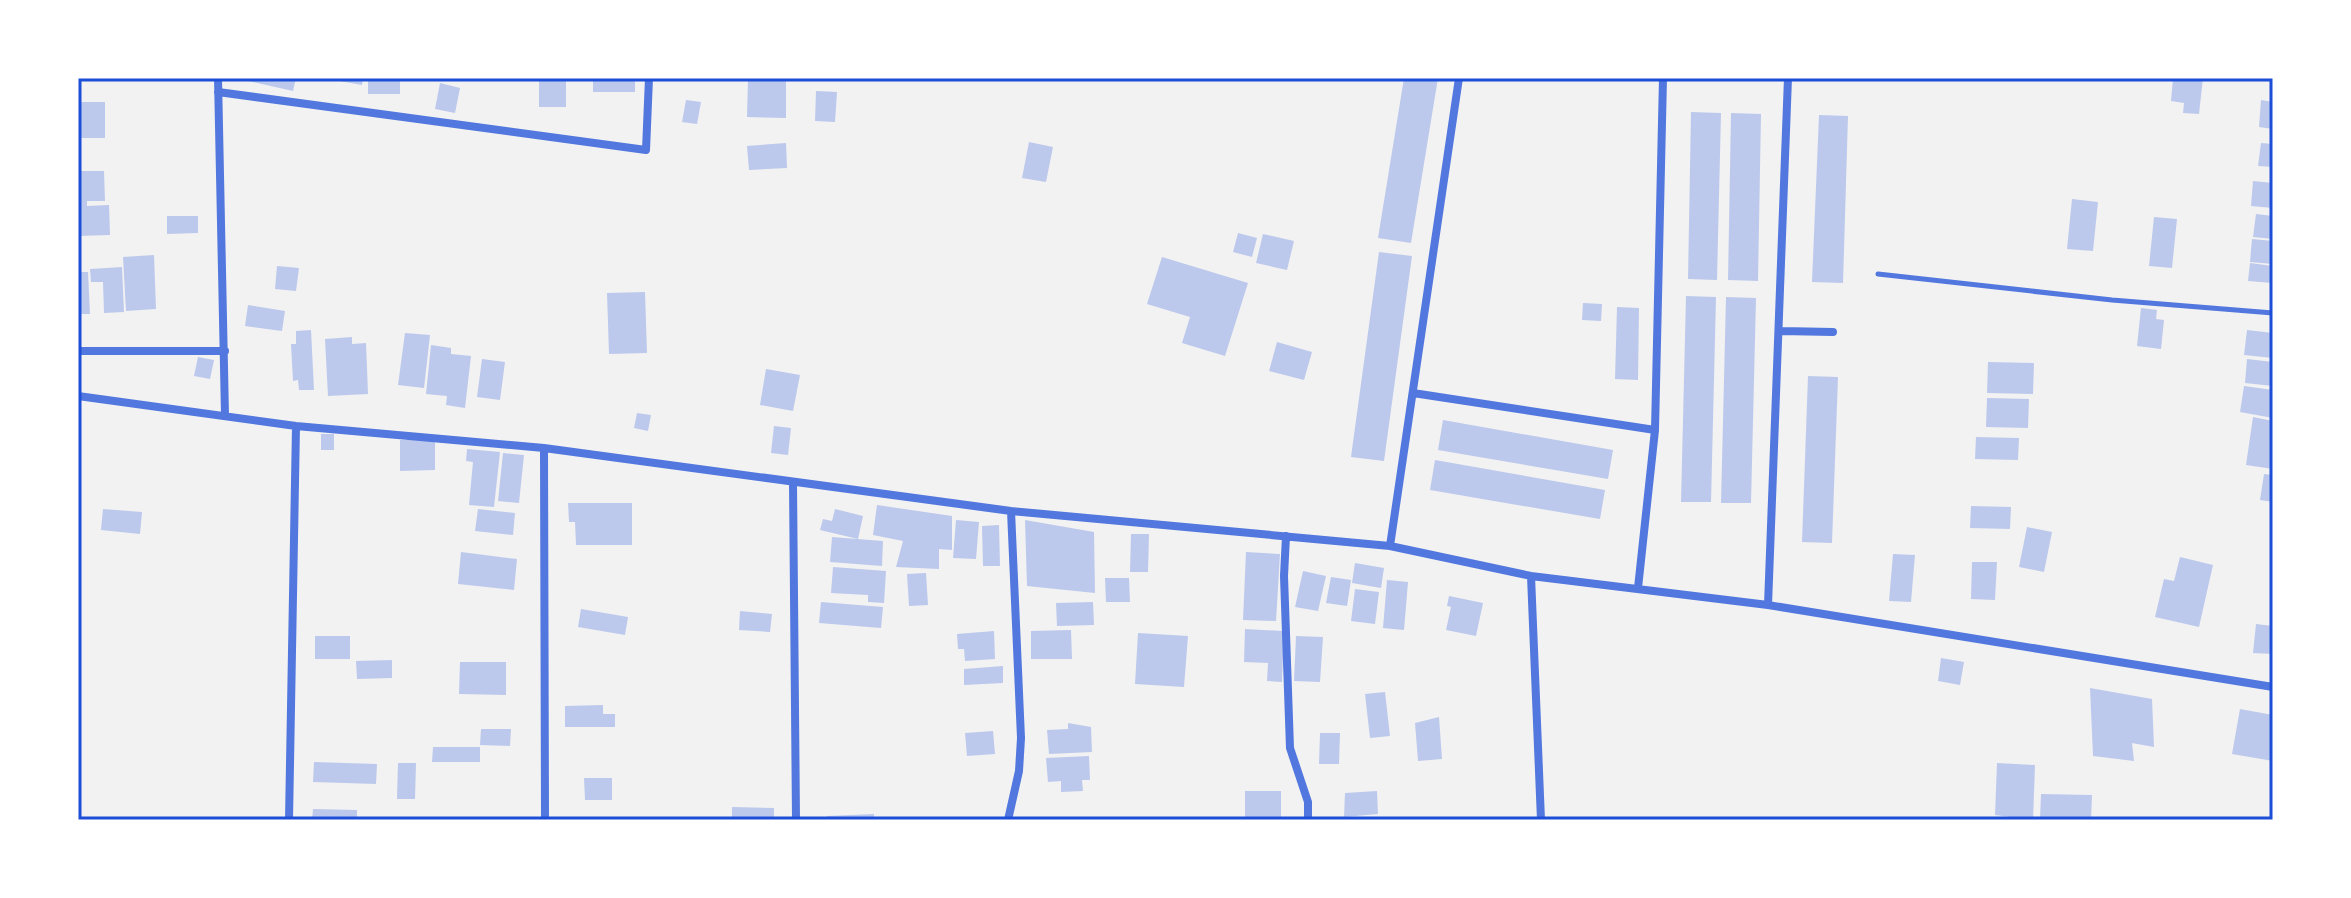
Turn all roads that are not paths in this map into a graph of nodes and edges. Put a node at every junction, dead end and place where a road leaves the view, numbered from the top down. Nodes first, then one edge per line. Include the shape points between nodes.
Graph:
1 (218, 78) edge
2 (649, 78) edge
3 (1459, 78) edge
4 (1663, 78) edge
5 (1788, 78) edge
6 (218, 92) junction
7 (1878, 274) dead end
8 (2273, 313) edge
9 (1781, 331) junction
10 (1833, 332) dead end
11 (78, 351) edge
12 (225, 351) junction
13 (1413, 393) junction
14 (78, 396) edge
15 (225, 415) junction
16 (296, 426) junction
17 (1655, 430) junction
18 (544, 448) junction
19 (793, 483) junction
20 (1011, 511) junction
21 (1286, 536) junction
22 (1390, 546) junction
23 (1531, 576) junction
24 (1638, 588) junction
25 (1768, 605) junction
26 (2273, 687) edge
27 (289, 820) edge
28 (545, 820) edge
29 (796, 820) edge
30 (1008, 820) edge
31 (1308, 820) edge
32 (1541, 820) edge

1 - 6 street
2 - 6 street via 646,150
3 - 13 street
4 - 17 street
5 - 9 street
6 - 12 street
7 - 8 lane
9 - 10 street
9 - 25 street
11 - 12 street
12 - 15 street
13 - 17 street
13 - 22 street
14 - 15 street
15 - 16 street
16 - 18 street
16 - 27 street
17 - 24 street
18 - 19 street
18 - 28 street
19 - 20 street
19 - 29 street
20 - 21 street
20 - 30 street via 1021,738
21 - 22 street
21 - 31 street via 1290,748 1308,802
22 - 23 street
23 - 24 street
23 - 32 street
24 - 25 street
25 - 26 street

